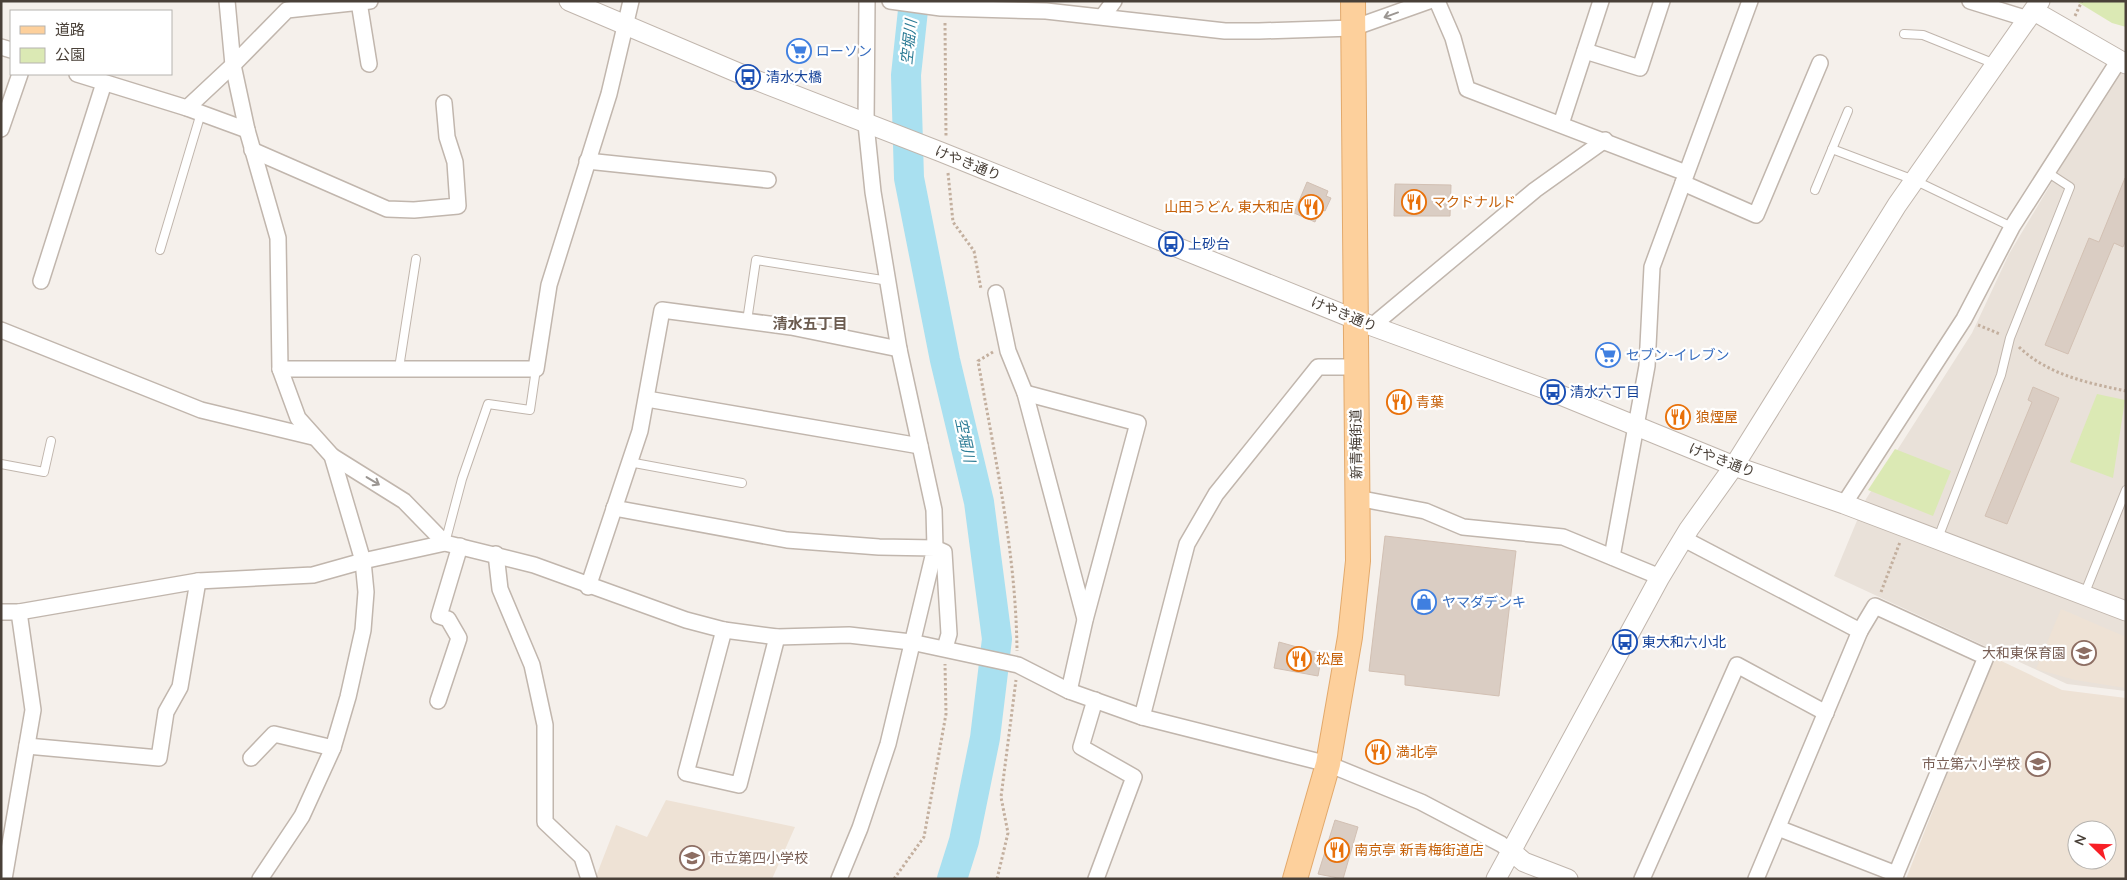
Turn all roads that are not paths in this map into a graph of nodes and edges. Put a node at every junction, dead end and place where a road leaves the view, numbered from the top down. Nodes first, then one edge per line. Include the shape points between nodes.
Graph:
1 (227, 1) edge
2 (569, 1) edge
3 (631, 1) edge
4 (866, 1) edge
5 (890, 1) edge
6 (1114, 1) edge
7 (1353, 1) edge
8 (1429, 1) edge
9 (1437, 1) edge
10 (1601, 1) edge
11 (1662, 1) edge
12 (1750, 1) edge
13 (1970, 1) edge
14 (365, 2) edge
15 (989, 5) edge
16 (1047, 6) edge
17 (1103, 8) edge
18 (2034, 10) edge
19 (626, 24) junction
20 (1353, 28) junction
21 (1904, 34) dead end
22 (1584, 51) junction
23 (2122, 62) edge
24 (1820, 63) dead end
25 (369, 64) dead end
26 (1995, 64) junction
27 (233, 65) junction
28 (20, 75) edge
29 (80, 75) edge
30 (104, 83) junction
31 (444, 103) dead end
32 (194, 110) junction
33 (1848, 111) dead end
34 (1561, 124) junction
35 (871, 126) junction
36 (1, 128) edge
37 (247, 130) junction
38 (1605, 140) junction
39 (1832, 149) junction
40 (252, 150) junction
41 (587, 161) junction
42 (2047, 172) junction
43 (1684, 178) junction
44 (768, 180) dead end
45 (1914, 180) junction
46 (1815, 190) dead end
47 (2012, 227) junction
48 (160, 250) dead end
49 (416, 259) dead end
50 (41, 281) dead end
51 (889, 281) junction
52 (990, 295) road end
53 (748, 321) junction
54 (1364, 322) junction
55 (1, 330) edge
56 (899, 349) junction
57 (1355, 367) junction
58 (399, 368) junction
59 (280, 369) junction
60 (536, 369) junction
61 (1025, 393) junction
62 (647, 399) junction
63 (1635, 425) junction
64 (313, 437) junction
65 (51, 441) dead end
66 (920, 446) junction
67 (332, 456) junction
68 (629, 462) junction
69 (1, 464) edge
70 (1734, 466) junction
71 (742, 483) dead end
72 (2126, 490) edge
73 (1357, 498) junction
74 (1844, 504) junction
75 (614, 508) junction
76 (1684, 539) junction
77 (1937, 540) junction
78 (453, 544) junction
79 (935, 548) junction
80 (496, 554) junction
81 (1612, 557) junction
82 (363, 561) junction
83 (1660, 577) junction
84 (198, 581) junction
85 (588, 587) junction
86 (2084, 595) junction
87 (2126, 611) edge
88 (1, 612) edge
89 (19, 612) junction
90 (1086, 620) junction
91 (724, 630) junction
92 (1860, 631) junction
93 (777, 636) junction
94 (911, 642) junction
95 (947, 649) junction
96 (1069, 691) junction
97 (438, 700) dead end
98 (1095, 700) junction
99 (1826, 713) junction
100 (1142, 717) junction
101 (27, 746) junction
102 (333, 748) junction
103 (251, 758) dead end
104 (1328, 764) junction
105 (1778, 828) junction
106 (1512, 852) junction
107 (1895, 877) edge
108 (4, 879) edge
109 (260, 879) edge
110 (589, 879) edge
111 (839, 879) edge
112 (1096, 879) edge
113 (1295, 879) edge
114 (1496, 879) edge
115 (1568, 879) edge
116 (1642, 879) edge
117 (1756, 879) edge

1 - 27 street
2 - 19 street, けやき通り
3 - 19 street
4 - 35 street
5 - 15 street via 943,12
6 - 17 street
7 - 20 main road, 新青梅街道
8 -> 20 street
9 - 34 street via 1453,38 1467,88
10 - 22 street
11 - 22 street via 1640,68
12 - 43 street
13 - 18 street
14 - 25 street
14 - 27 street via 287,10
15 - 16 street
16 - 17 street
17 - 20 street via 1225,31
18 - 23 street
18 - 26 street
19 - 35 street, けやき通り
19 - 41 street via 609,94
20 - 54 main road, 新青梅街道
21 - 26 lane via 1923,35
22 - 34 street
23 - 42 street
24 - 43 street via 1756,215
26 - 45 street
27 - 32 street
27 - 37 street
28 - 36 street
29 - 30 street
30 - 32 street
30 - 50 street
31 - 40 street via 447,137 455,162 458,206 387,209
32 - 37 street
32 - 48 lane
33 - 39 lane
34 - 38 street
35 - 51 street via 874,192
35 - 54 street, けやき通り
37 - 40 street
38 - 43 street
38 - 54 street
39 - 45 lane
39 - 46 lane
40 - 59 street via 278,238
41 - 44 street
41 - 60 street via 549,285
42 - 47 street
42 - 77 lane via 2070,187 2010,338 2001,375
43 - 63 street via 1652,267 1647,366
45 - 47 lane
45 - 70 street
47 - 74 street via 1964,319
49 - 58 lane
51 - 53 lane via 756,260
51 - 56 street
52 - 61 street
53 - 56 street
53 - 62 street via 662,310
54 - 57 main road, 新青梅街道
54 - 63 street, けやき通り
55 - 64 street via 201,410
56 - 66 street
57 - 73 main road, 新青梅街道
57 - 100 street via 1318,367 1216,494 1187,544
58 - 59 street
58 - 60 street
59 - 64 street via 298,418
60 - 78 lane via 530,410 488,404 462,479
61 - 90 street
61 - 90 street via 1138,423
62 - 66 street
62 - 68 street
63 - 70 street, けやき通り
63 - 81 street
64 - 67 street
65 - 69 lane via 44,472
66 - 79 street via 934,510
67 -> 78 street via 404,501
67 - 82 street
68 - 71 lane
68 - 75 street
70 - 74 street, けやき通り
70 - 76 street
72 - 86 lane
73 - 81 street via 1425,512 1463,527 1563,537
73 - 104 main road, 新青梅街道 via 1358,561 1350,638
74 - 77 street, けやき通り
75 - 79 street via 786,540
75 - 85 street
76 - 83 street
76 - 92 street
77 - 86 street, けやき通り
78 - 80 street
78 - 82 street
78 - 97 street via 439,616 448,619 459,638
79 - 94 street
79 - 95 street via 944,552
80 - 85 street
80 - 110 street via 500,589 532,666 545,725 545,822 582,857
81 - 83 street
82 - 84 street via 313,575
82 - 102 street via 366,592 363,630
83 - 106 street
84 - 89 street
84 - 101 street via 180,687 166,712 159,758
85 - 91 street
86 - 87 street, けやき通り
88 - 89 street
89 - 101 street via 34,710
90 - 96 street
91 - 93 street
91 - 93 street via 686,773 739,785
92 - 99 street
92 - 107 street via 1875,606 1986,657
93 - 94 street via 849,636
94 - 95 street
94 - 111 street via 888,744
95 - 96 street via 1016,664
96 - 98 street
98 - 100 street
98 - 112 street via 1081,746 1134,777
99 - 105 street
99 - 116 street via 1737,665
100 - 104 street
101 - 108 street
102 - 103 street via 274,734
102 - 109 street via 302,816
104 - 106 street via 1421,802 1494,839
104 - 113 main road, 新青梅街道
105 - 107 street
105 - 117 street
106 - 114 street
106 - 115 street via 1530,865

